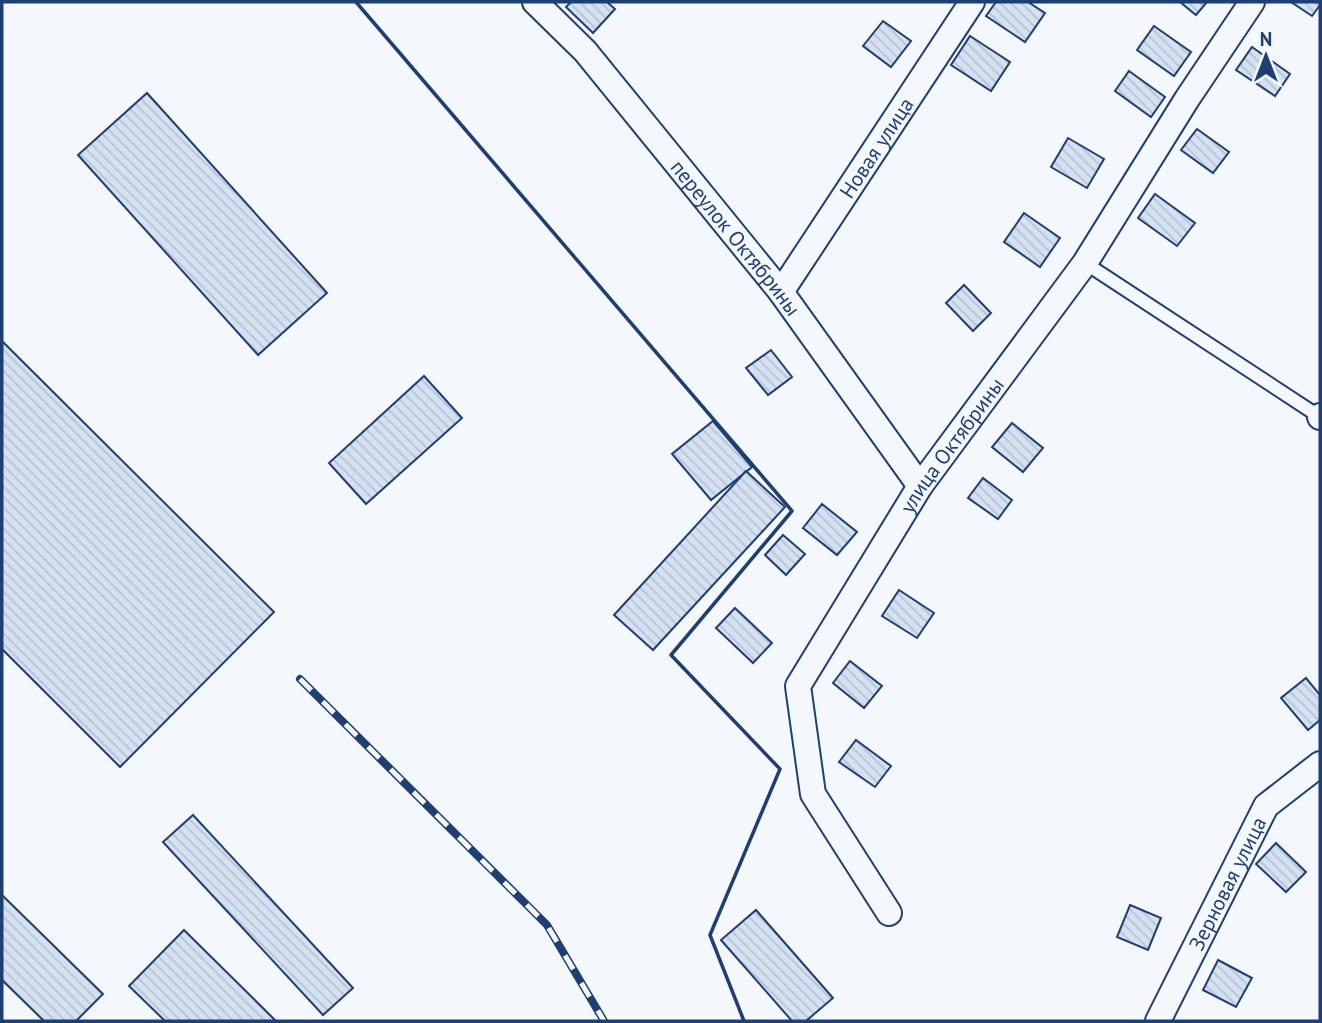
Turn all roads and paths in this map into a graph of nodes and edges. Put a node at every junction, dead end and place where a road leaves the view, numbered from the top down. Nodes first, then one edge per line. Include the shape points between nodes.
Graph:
1 (535, 2) edge
2 (972, 2) edge
3 (1252, 2) edge
4 (1085, 263) junction
5 (781, 292) junction
6 (1320, 417) edge
7 (920, 486) junction
8 (1320, 764) edge
9 (889, 913) dead end
10 (1158, 1021) edge

1 - 5 street, переулок Октябрины via 585,51
2 - 5 street, Новая улица
3 - 4 street, улица Октябрины
4 - 6 lane
4 - 7 street, улица Октябрины
5 - 7 street, переулок Октябрины
7 - 9 street, улица Октябрины via 798,686 813,794
8 - 10 street, Зерновая улица via 1266,806

